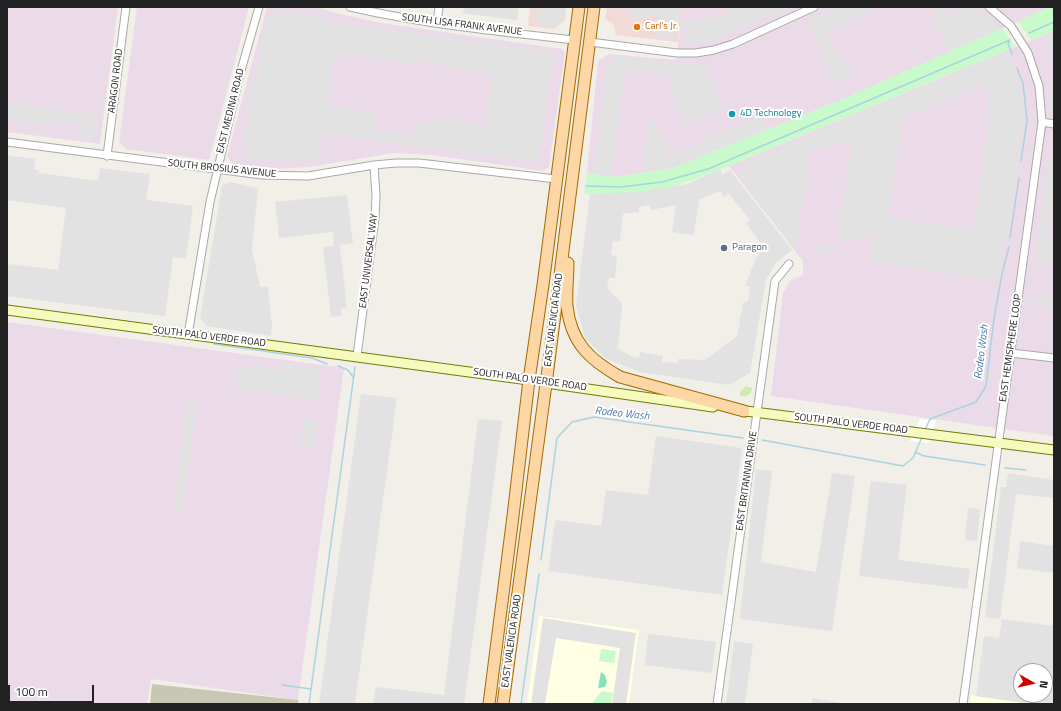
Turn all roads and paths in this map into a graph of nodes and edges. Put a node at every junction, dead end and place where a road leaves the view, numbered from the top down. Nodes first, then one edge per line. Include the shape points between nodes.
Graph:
1 (126, 7) edge
2 (259, 7) edge
3 (350, 7) edge
4 (439, 7) edge
5 (579, 7) edge
6 (594, 7) edge
7 (814, 7) edge
8 (989, 7) edge
9 (436, 23) junction
10 (574, 40) junction
11 (590, 42) junction
12 (1042, 122) junction
13 (1054, 124) edge
14 (7, 142) edge
15 (107, 156) junction
16 (374, 165) junction
17 (217, 169) junction
18 (556, 179) junction
19 (568, 209) junction
20 (790, 264) dead end
21 (7, 310) edge
22 (188, 335) junction
23 (1011, 353) junction
24 (357, 356) junction
25 (1054, 358) edge
26 (529, 380) junction
27 (546, 383) junction
28 (744, 411) junction
29 (756, 413) junction
30 (998, 443) junction
31 (1054, 450) edge
32 (489, 704) edge
33 (503, 704) edge
34 (717, 704) edge
35 (963, 704) edge

1 - 15 street, ARAGON ROAD
2 - 17 street, EAST MEDINA ROAD
3 - 9 street, SOUTH LISA FRANK AVENUE
4 - 9 street
5 - 10 main road, EAST VALENCIA ROAD
6 - 11 main road, EAST VALENCIA ROAD
7 - 11 street via 733,44 696,53
8 - 12 street, EAST HEMISPHERE LOOP via 1011,26 1028,53 1040,86
9 - 10 street, SOUTH LISA FRANK AVENUE
10 - 11 main road
10 - 18 main road, EAST VALENCIA ROAD
11 - 19 main road, EAST VALENCIA ROAD
12 - 13 street
12 - 23 street, EAST HEMISPHERE LOOP
14 - 15 street, SOUTH BROSIUS AVENUE
15 - 17 street, SOUTH BROSIUS AVENUE
16 - 17 street, SOUTH BROSIUS AVENUE via 308,176 262,175
16 - 18 street, SOUTH BROSIUS AVENUE via 419,163
16 - 24 street, EAST UNIVERSAL WAY via 375,218
17 - 22 street, EAST MEDINA ROAD
18 - 26 main road, EAST VALENCIA ROAD
19 - 27 main road, EAST VALENCIA ROAD
19 - 28 main road via 568,315 578,342 590,358 620,377
20 - 29 street, EAST BRITANNIA DRIVE via 775,281
21 - 22 street, SOUTH PALO VERDE ROAD
22 - 24 street, SOUTH PALO VERDE ROAD
23 - 25 street
23 - 30 street, EAST HEMISPHERE LOOP
24 - 26 street, SOUTH PALO VERDE ROAD
26 - 27 main road, SOUTH PALO VERDE ROAD
26 - 32 main road, EAST VALENCIA ROAD
27 - 28 street, SOUTH PALO VERDE ROAD
27 - 33 main road, EAST VALENCIA ROAD
28 - 29 street, SOUTH PALO VERDE ROAD
29 - 30 street, SOUTH PALO VERDE ROAD
29 - 34 street, EAST BRITANNIA DRIVE
30 - 31 street, SOUTH PALO VERDE ROAD
30 - 35 street, EAST HEMISPHERE LOOP

